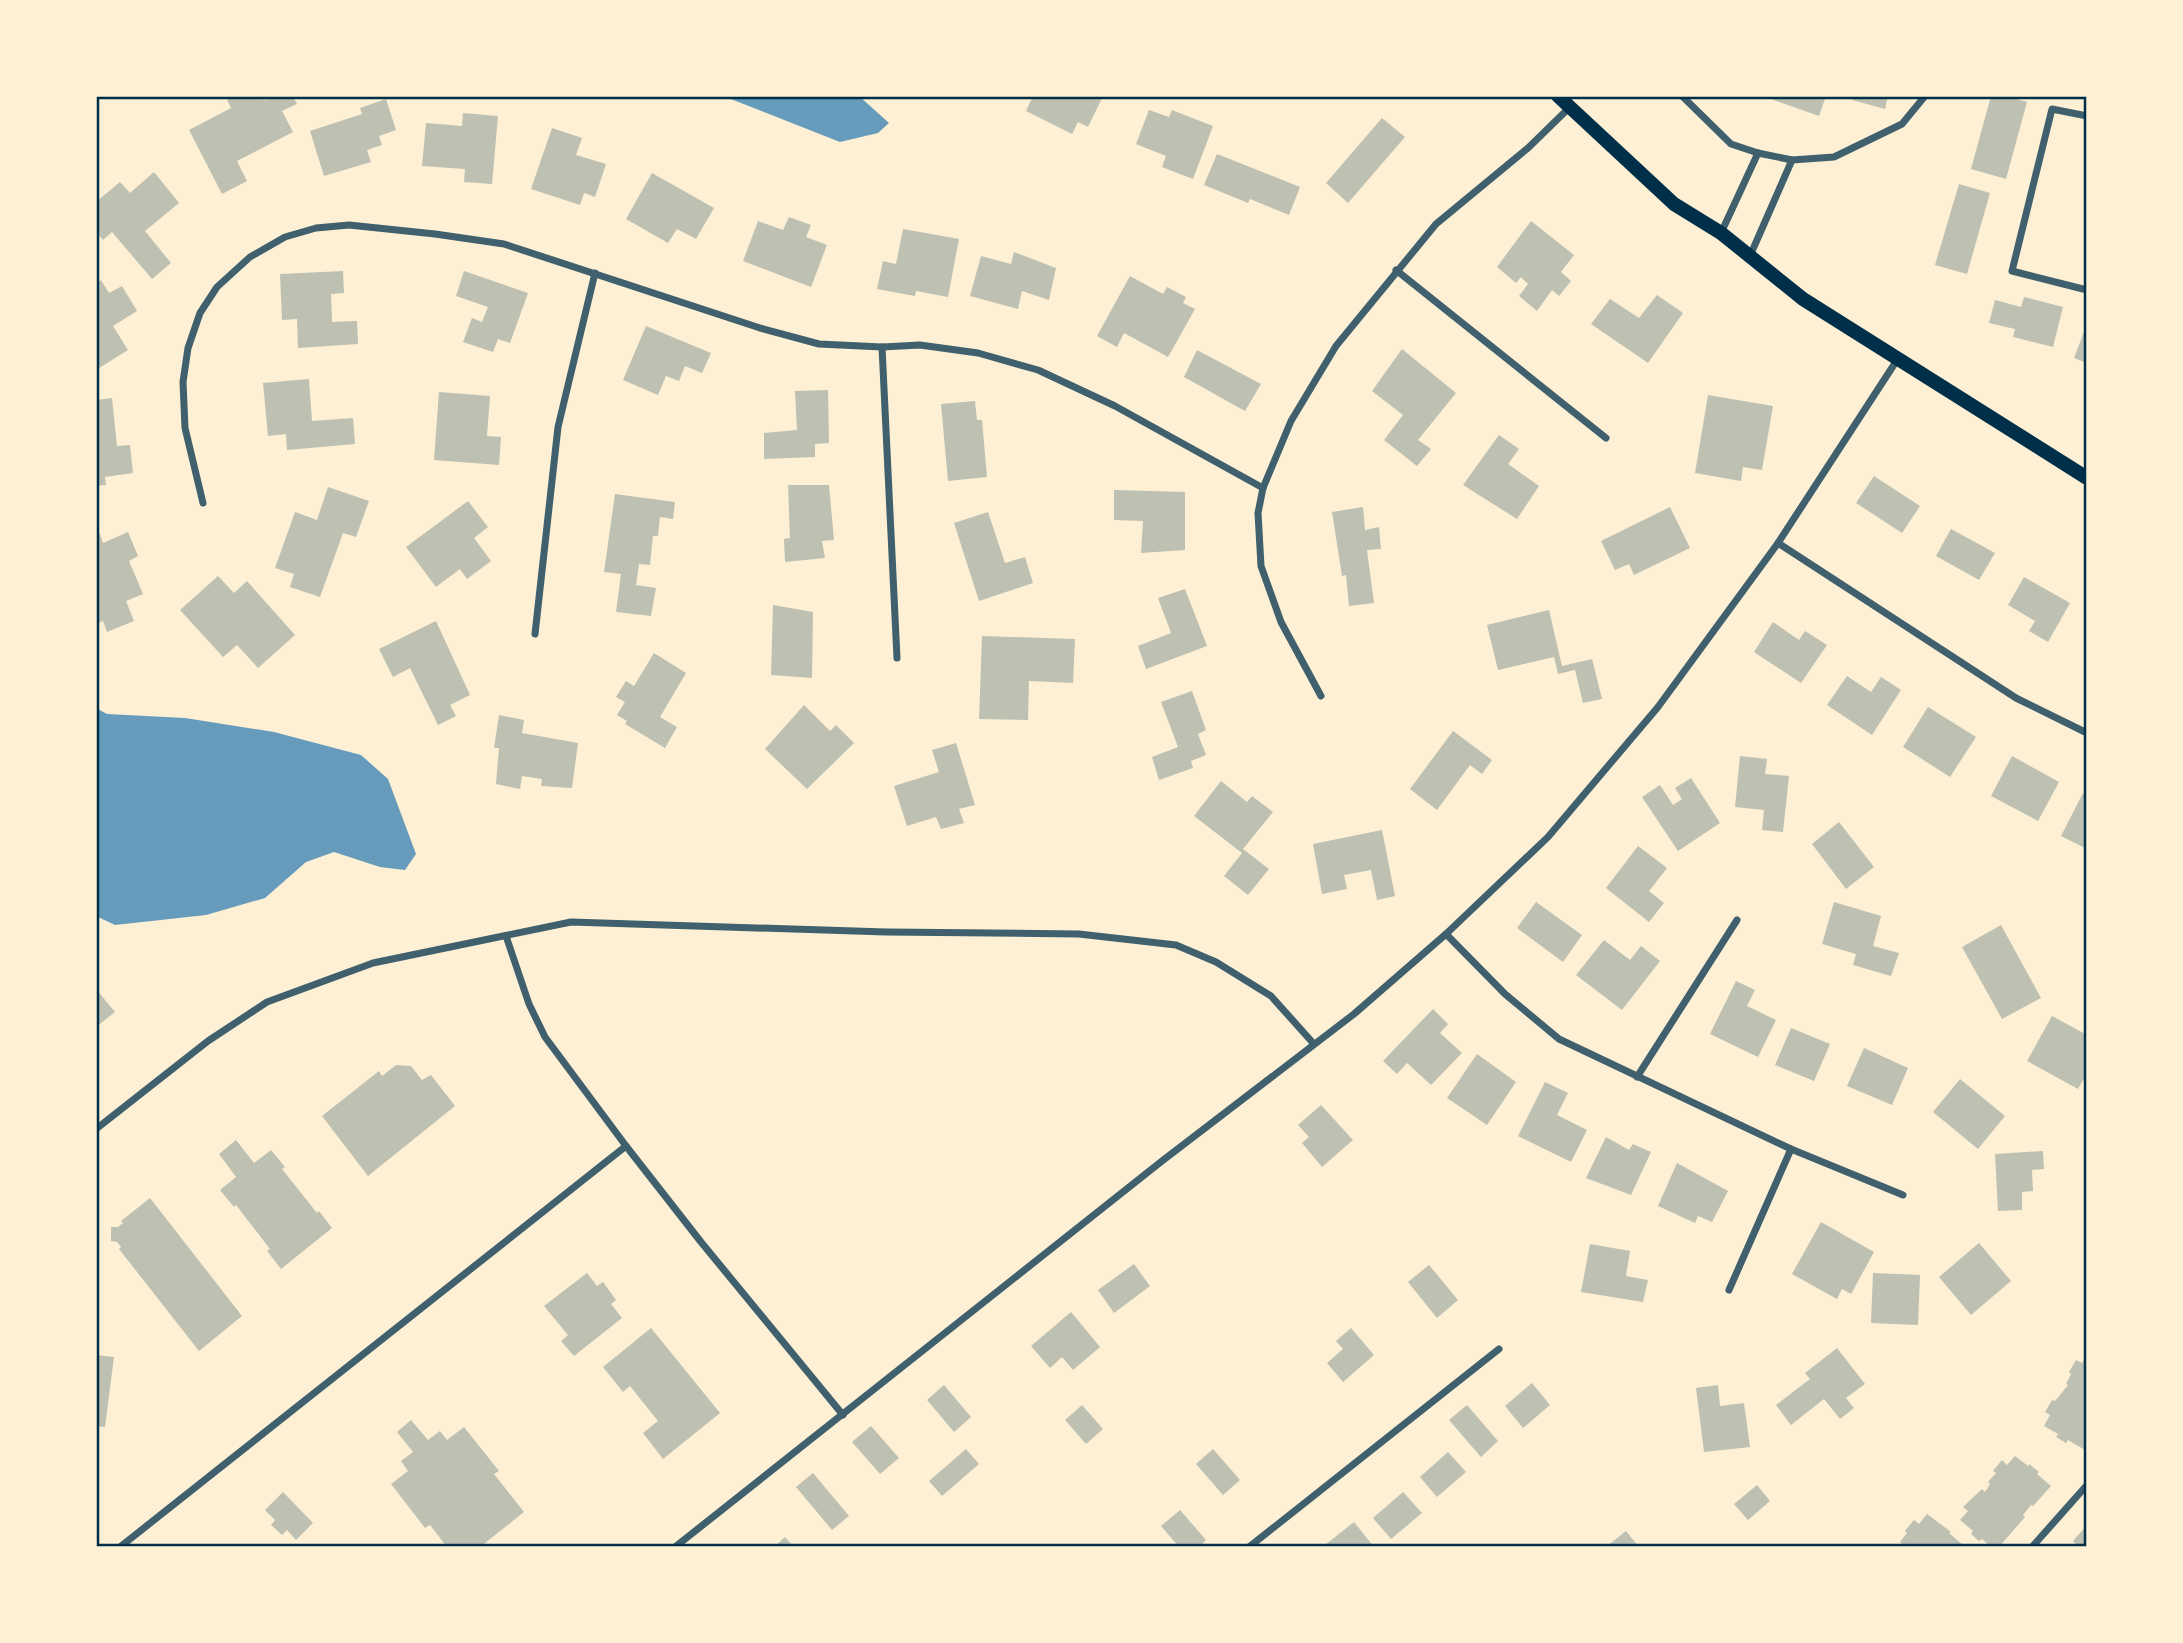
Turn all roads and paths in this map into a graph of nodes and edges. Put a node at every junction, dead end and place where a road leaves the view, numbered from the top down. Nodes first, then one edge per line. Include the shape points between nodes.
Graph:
1 (1558, 96) edge
2 (1682, 96) edge
3 (1925, 96) edge
4 (1569, 108) junction
5 (2087, 116) edge
6 (1758, 153) junction
7 (1792, 160) junction
8 (1721, 233) junction
9 (1750, 257) junction
10 (1396, 270) junction
11 (595, 273) junction
12 (2087, 290) edge
13 (882, 347) junction
14 (1897, 360) junction
15 (1606, 438) dead end
16 (2087, 478) edge
17 (1263, 488) junction
18 (203, 503) dead end
19 (1778, 543) junction
20 (535, 634) dead end
21 (897, 659) dead end
22 (1321, 696) dead end
23 (2087, 733) edge
24 (1737, 920) dead end
25 (1446, 934) junction
26 (506, 936) junction
27 (1312, 1043) junction
28 (1637, 1077) junction
29 (96, 1129) edge
30 (626, 1146) junction
31 (1791, 1149) junction
32 (1903, 1195) dead end
33 (1729, 1290) dead end
34 (1499, 1349) dead end
35 (843, 1415) junction
36 (2087, 1485) edge
37 (120, 1547) edge
38 (675, 1547) edge
39 (1249, 1547) edge
40 (2032, 1547) edge

1 - 4 main road
2 - 6 street via 1731,144
3 - 7 street via 1902,124 1834,157
4 - 8 main road via 1674,204
4 - 10 street via 1436,223
5 - 12 street via 2052,109 2011,271
6 - 7 street
6 - 8 street
7 - 9 street
8 - 9 main road
9 - 14 main road via 1803,299
10 - 15 street
10 - 17 street via 1336,346 1291,421
11 - 13 street via 819,344
11 - 18 street via 504,244 349,225 285,237 250,257 217,287 200,313 188,348 183,382 185,428
11 - 20 street via 558,426
13 - 17 street via 920,345 966,351 1038,370 1115,406
13 - 21 street
14 - 16 main road
14 - 19 street
17 - 22 street via 1258,513 1261,566 1281,622
19 - 23 street via 2017,698
19 - 25 street via 1658,707 1557,827
24 - 28 street
25 - 27 street
25 - 28 street via 1505,994 1559,1039
26 - 27 street via 571,922 1079,934 1176,946 1216,962 1270,996
26 - 29 street via 373,963 267,1002 208,1041
26 - 30 street via 538,1026
27 - 35 street
28 - 31 street
30 - 35 street
30 - 37 street
31 - 32 street
31 - 33 street
34 - 39 street
35 - 38 street
36 - 40 street

